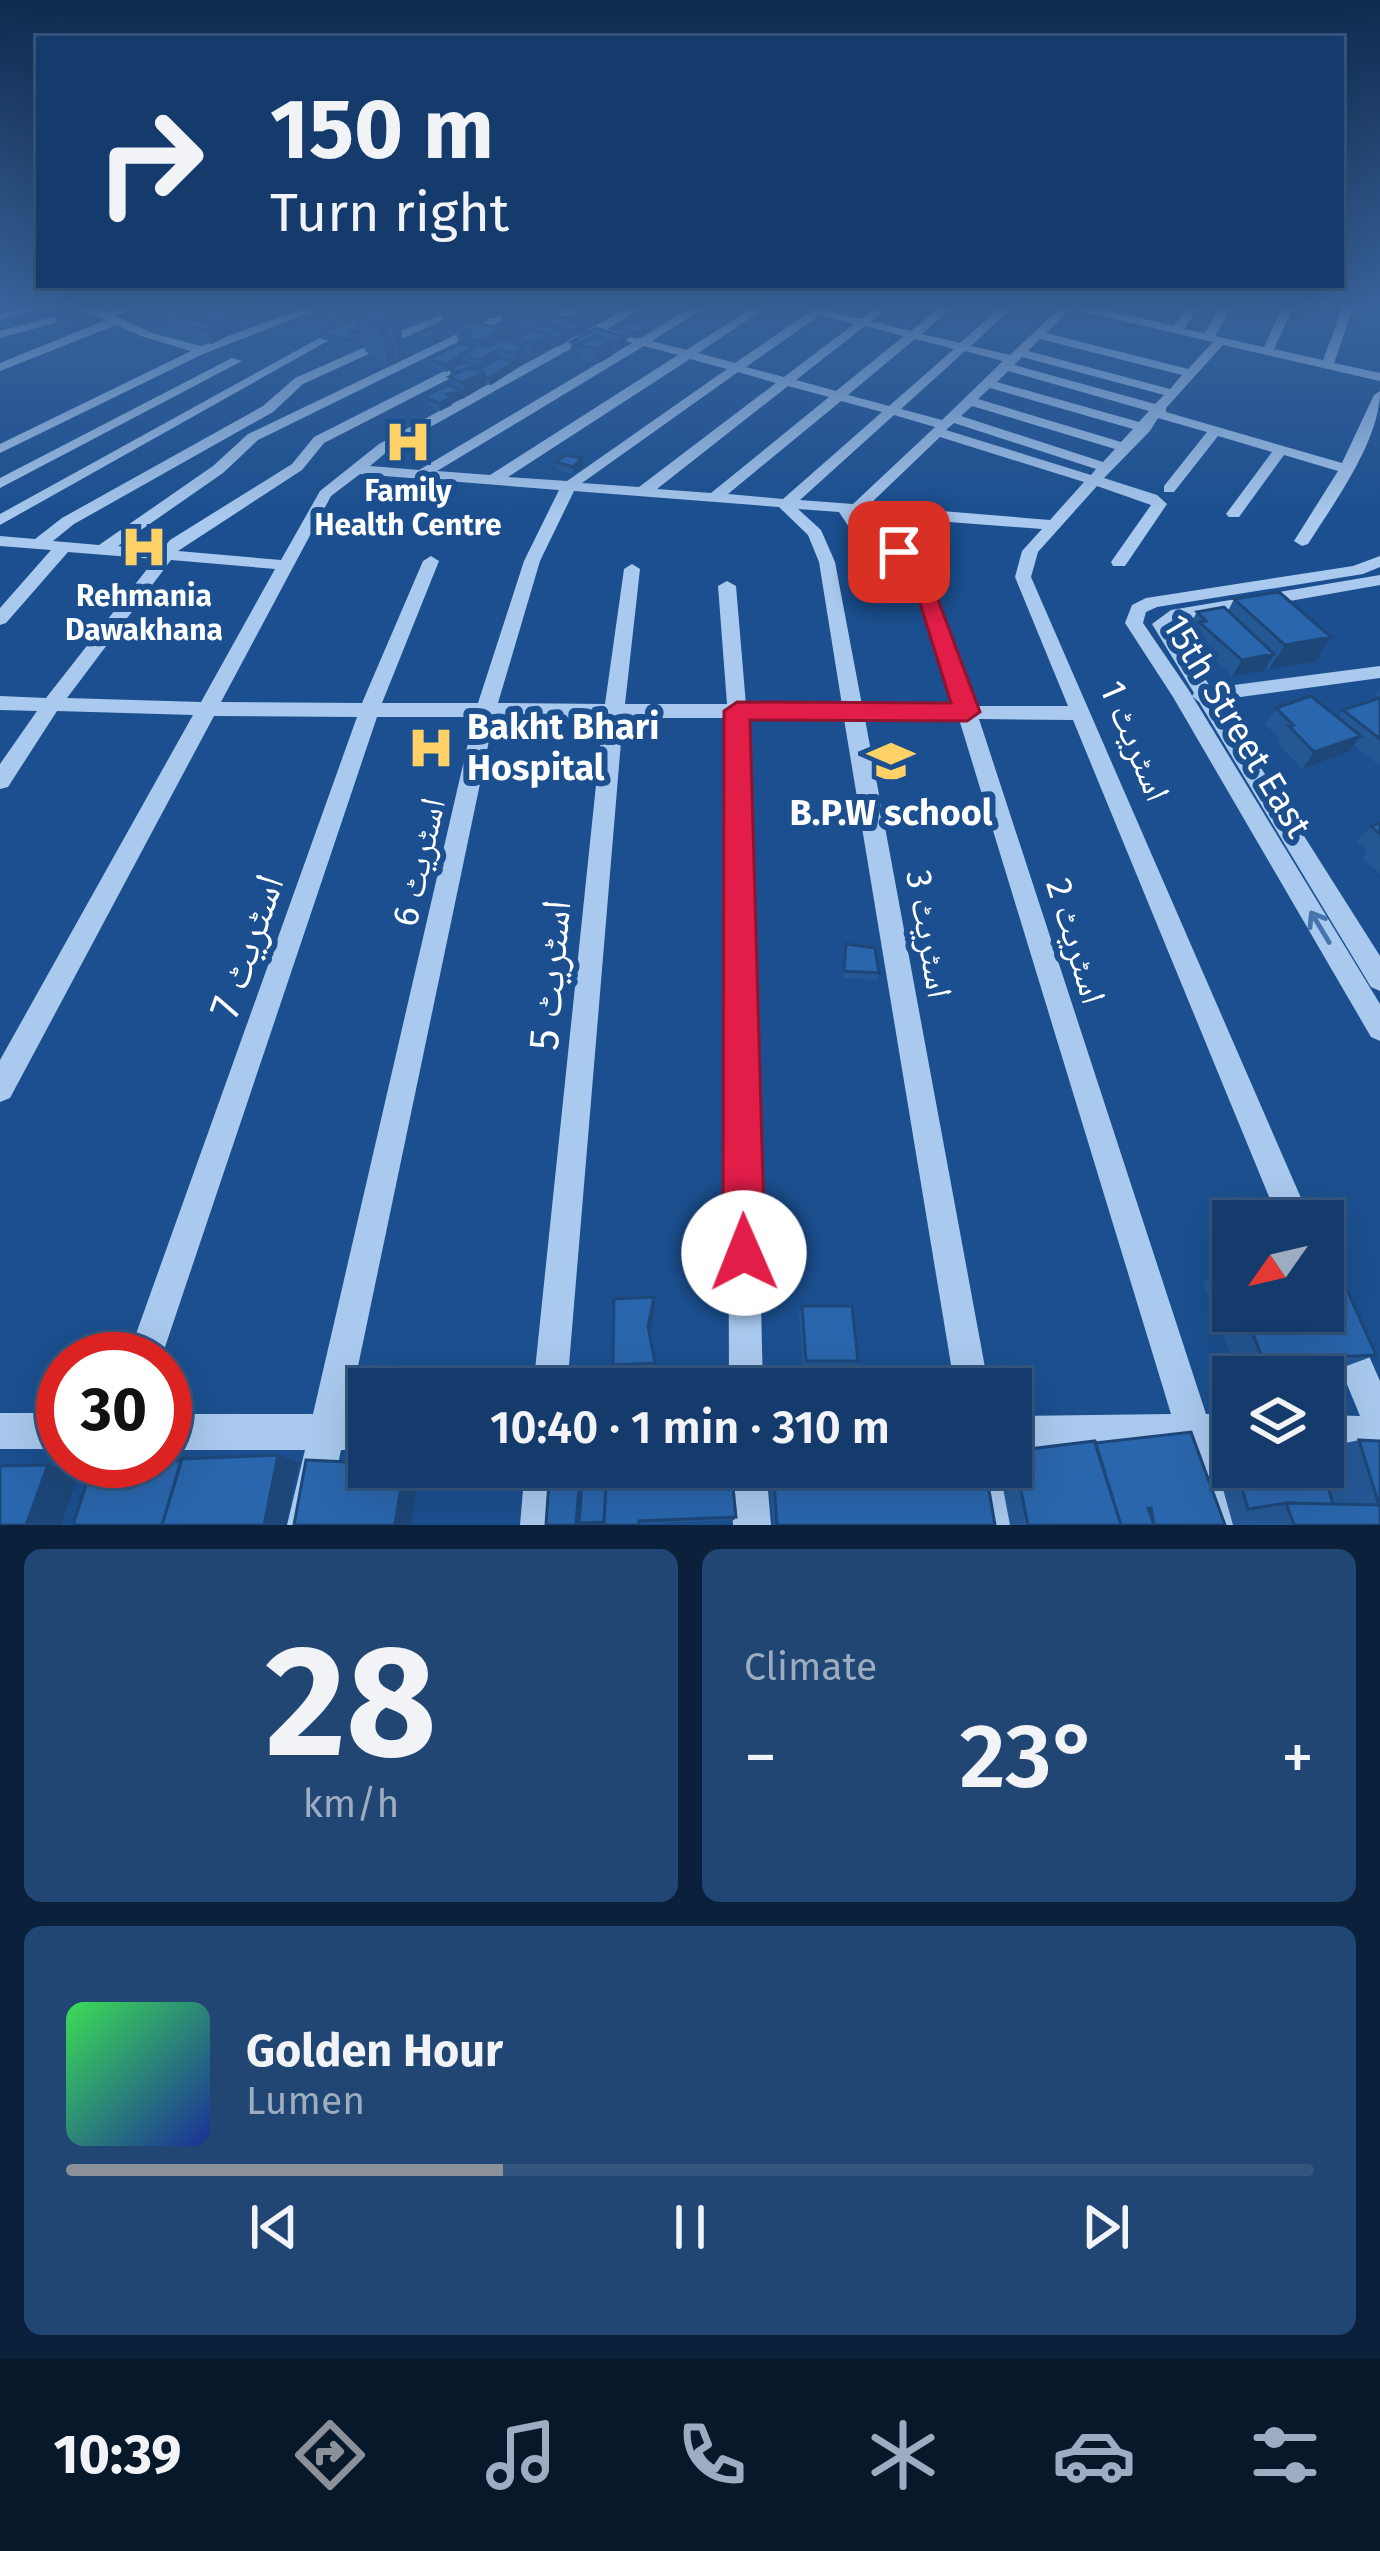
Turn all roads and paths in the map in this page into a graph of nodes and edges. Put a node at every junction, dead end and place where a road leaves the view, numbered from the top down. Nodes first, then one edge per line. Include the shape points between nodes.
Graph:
1 (153, 374) edge
2 (211, 374) edge
3 (259, 374) edge
4 (286, 374) edge
5 (313, 374) edge
6 (381, 374) edge
7 (448, 374) edge
8 (516, 374) edge
9 (588, 374) edge
10 (656, 374) edge
11 (726, 374) edge
12 (757, 374) edge
13 (791, 374) edge
14 (865, 374) edge
15 (932, 374) edge
16 (998, 374) edge
17 (1053, 374) edge
18 (1053, 374) edge
19 (1192, 374) edge
20 (299, 381) junction
21 (782, 381) junction
22 (988, 383) junction
23 (1380, 395) edge
24 (838, 396) junction
25 (970, 401) junction
26 (891, 411) junction
27 (1160, 412) junction
28 (944, 425) junction
29 (1215, 431) junction
30 (1126, 448) junction
31 (0, 449) edge
32 (1280, 450) junction
33 (357, 469) junction
34 (1347, 469) junction
35 (1101, 474) junction
36 (420, 475) junction
37 (490, 482) junction
38 (0, 484) edge
39 (568, 489) junction
40 (1169, 489) dead end
41 (640, 494) junction
42 (712, 500) junction
43 (785, 505) junction
44 (850, 510) junction
45 (1234, 514) dead end
46 (0, 520) edge
47 (1055, 525) junction
48 (0, 541) edge
49 (1302, 542) dead end
50 (37, 545) junction
51 (62, 548) junction
52 (101, 551) junction
53 (164, 556) junction
54 (430, 561) dead end
55 (1380, 561) edge
56 (1119, 562) dead end
57 (283, 565) junction
58 (632, 569) dead end
59 (1380, 580) edge
60 (727, 586) dead end
61 (0, 619) edge
62 (1380, 672) edge
63 (1202, 696) junction
64 (0, 703) edge
65 (52, 704) junction
66 (208, 709) junction
67 (369, 710) junction
68 (486, 710) junction
69 (614, 711) junction
70 (737, 711) junction
71 (854, 712) junction
72 (967, 712) junction
73 (1081, 713) junction
74 (0, 781) edge
75 (1380, 979) edge
76 (1380, 1028) edge
77 (0, 1088) edge
78 (1286, 1200) edge
79 (153, 1332) edge
80 (1342, 1332) edge
81 (552, 1368) edge
82 (746, 1368) edge
83 (969, 1368) edge
84 (1380, 1422) edge
85 (0, 1431) edge
86 (36, 1431) edge
87 (1191, 1431) junction
88 (1212, 1431) edge
89 (192, 1432) edge
90 (326, 1432) junction
91 (348, 1432) edge
92 (1344, 1433) edge
93 (1032, 1434) edge
94 (1380, 1434) edge
95 (542, 1488) edge
96 (749, 1488) edge
97 (990, 1488) edge
98 (306, 1525) edge
99 (539, 1525) edge
100 (752, 1525) edge
101 (996, 1525) edge
102 (1224, 1525) edge

1 - 31 street
2 - 38 street
3 - 46 street
4 - 20 street
5 - 20 street
6 - 52 street via 253,437 224,469
7 - 53 street via 319,440 297,466
8 - 33 street
9 - 36 street
10 - 37 street
11 - 39 street, اسٹریٹ 6
12 - 21 street
13 - 21 street
14 - 24 street
15 - 26 street
16 - 22 street
17 - 27 street
18 - 27 street
19 - 27 street, اسٹریٹ 1
20 - 50 street via 268,410
21 - 24 street
21 - 41 street
22 - 25 street
22 - 27 street
23 - 34 street
24 - 26 street
24 - 42 street
25 - 28 street
25 - 30 street
26 - 28 street
26 - 43 street
27 - 29 street
27 - 30 street, اسٹریٹ 1
28 - 35 street
28 - 44 street
29 - 32 street
29 - 40 street
30 - 35 street, اسٹریٹ 1
32 - 34 street
32 - 45 street
33 - 36 street
33 - 57 street via 325,494
34 - 49 street
35 - 47 street, اسٹریٹ 1
35 - 56 street via 1160,504
36 - 37 street
37 - 39 street
39 - 41 street
39 - 68 street, اسٹریٹ 6 via 532,561
41 - 42 street
42 - 43 street
43 - 44 street
43 - 71 street, اسٹریٹ 3 via 815,533 827,562
44 - 47 street
44 - 72 street, اسٹریٹ 2 via 855,524 920,566
47 - 73 street, اسٹریٹ 1 via 1030,551 1023,577
48 - 50 street
50 - 51 street
51 - 52 street
51 - 61 street
52 - 53 street
53 - 57 street
53 - 65 street
54 - 67 street, اسٹریٹ 7
76 -> 55 street, 15th Street East via 1134,623 1152,602
57 - 66 street
58 - 69 street, اسٹریٹ 5
59 - 63 street, 15th Street East via 1163,620
60 - 70 street
62 - 63 street
63 - 75 street, 15th Street East
64 - 65 street
65 - 66 street
65 - 74 street
66 - 67 street
66 - 77 street
67 - 68 street
67 - 79 street, اسٹریٹ 7
68 - 69 street
68 - 90 street, اسٹریٹ 6
69 - 70 street
69 - 81 street, اسٹریٹ 5
70 - 71 street
70 - 82 street
71 - 72 street
71 - 83 street, اسٹریٹ 3
72 - 73 street
72 - 87 street, اسٹریٹ 2
73 - 78 street, اسٹریٹ 1
80 - 84 street
85 - 86 street
87 - 88 street
87 - 93 street
87 - 102 street, اسٹریٹ 2
89 - 90 street
90 - 91 street
90 - 98 street, اسٹریٹ 6
92 - 94 street
95 - 99 street
96 - 100 street
97 - 101 street

